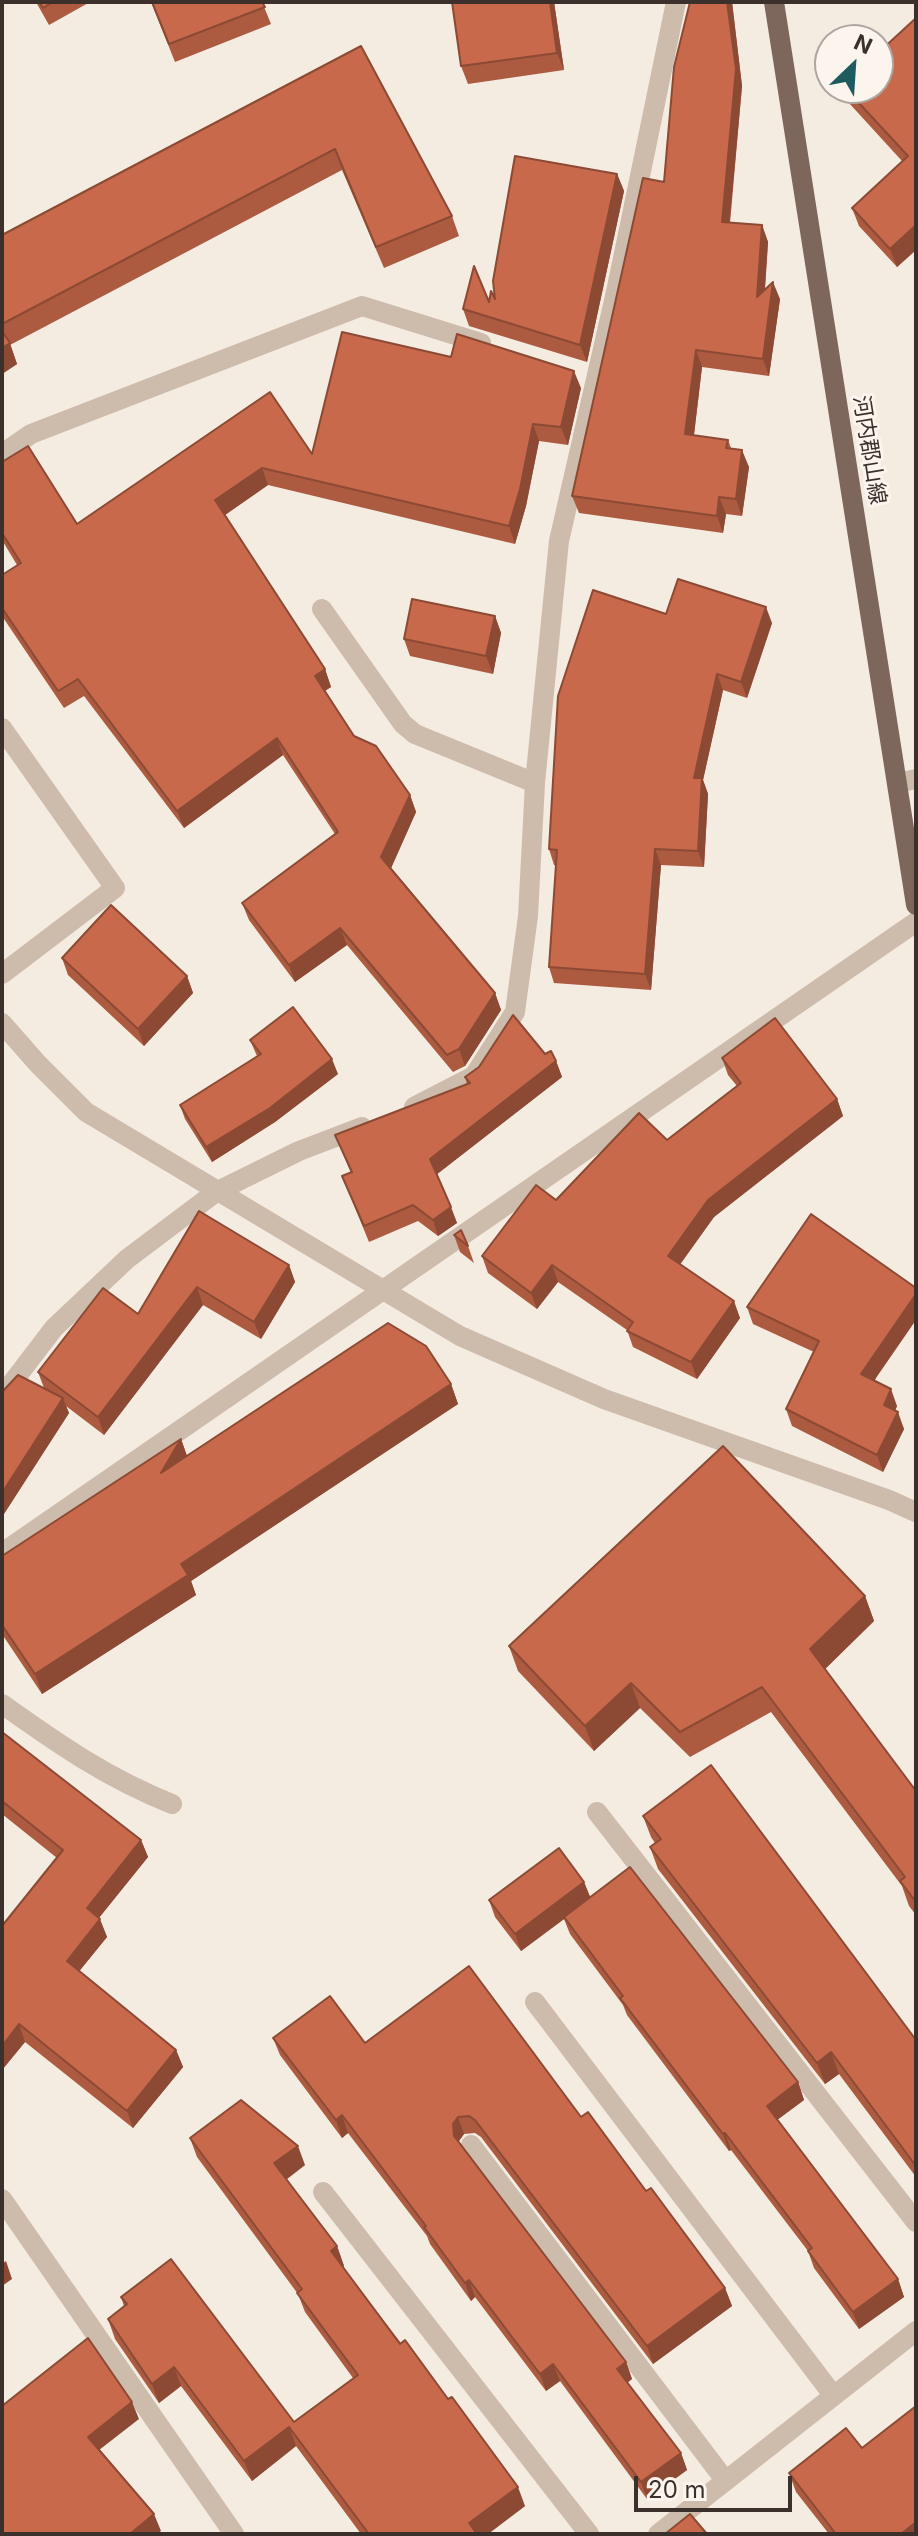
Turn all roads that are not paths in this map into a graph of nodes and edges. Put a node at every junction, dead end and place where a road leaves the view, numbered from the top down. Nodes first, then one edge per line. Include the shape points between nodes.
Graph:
1 (676, 2) edge
2 (774, 2) edge
3 (494, 347) edge
4 (2, 454) edge
5 (322, 609) dead end
6 (2, 728) edge
7 (906, 781) edge
8 (535, 783) junction
9 (916, 905) edge
10 (916, 922) edge
11 (2, 974) edge
12 (2, 1023) edge
13 (216, 1192) junction
14 (383, 1290) junction
15 (2, 1396) edge
16 (916, 1512) edge
17 (2, 1553) edge
18 (2, 1704) edge
19 (172, 1804) dead end
20 (597, 1812) dead end
21 (535, 2002) dead end
22 (471, 2145) edge
23 (323, 2192) dead end
24 (2, 2199) edge
25 (916, 2222) edge
26 (916, 2331) edge
27 (833, 2395) junction
28 (725, 2480) junction
29 (234, 2534) edge
30 (589, 2534) edge
31 (658, 2534) edge

1 - 8 street via 589,377 559,541
2 - 7 main road, 河内郡山線
3 - 4 street via 362,306 31,434
5 - 8 street via 415,734
6 - 11 street via 115,888
7 - 9 main road, 河内郡山線
8 - 13 street via 528,916 515,1012 474,1076 424,1103 299,1151
10 - 14 street
12 - 13 street via 86,1112
13 - 14 street
13 - 15 street via 127,1259 54,1328
14 - 16 street via 460,1336 604,1399
14 - 17 street
18 - 19 street via 127,1786
20 - 25 street
21 - 27 street
22 - 28 street
23 - 30 street
24 - 29 street
26 - 27 street
27 - 28 street
28 - 31 street

